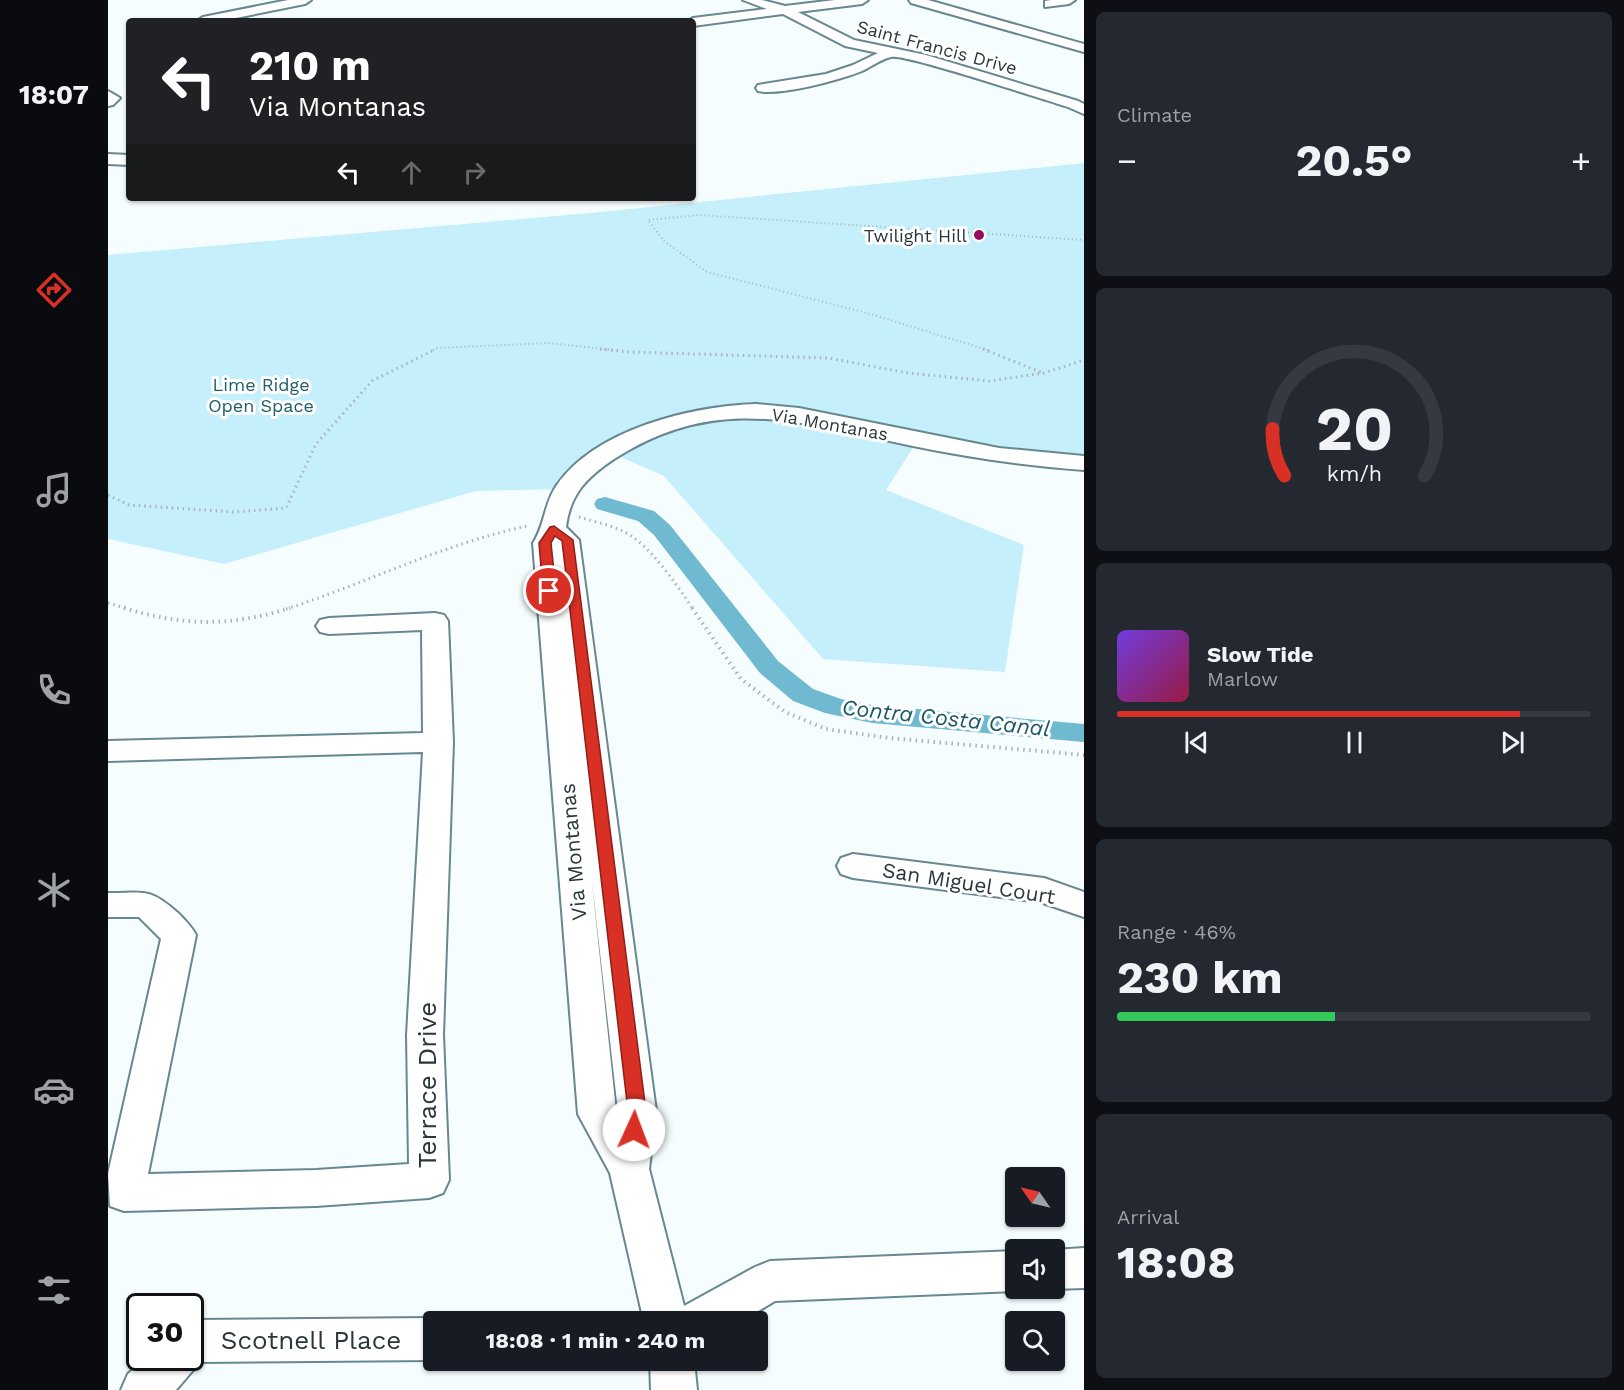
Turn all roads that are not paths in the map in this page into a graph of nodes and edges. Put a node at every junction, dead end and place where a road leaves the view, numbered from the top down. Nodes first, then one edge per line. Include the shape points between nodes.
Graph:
1 (305, 0) edge
2 (749, 0) edge
3 (862, 0) edge
4 (915, 0) edge
5 (1069, 0) edge
6 (1049, 4) dead end
7 (784, 10) junction
8 (218, 18) edge
9 (696, 22) edge
10 (1084, 48) edge
11 (889, 52) junction
12 (763, 88) dead end
13 (108, 95) edge
14 (108, 102) edge
15 (1084, 110) edge
16 (108, 159) edge
17 (126, 160) edge
18 (1084, 463) edge
19 (329, 626) dead end
20 (438, 742) junction
21 (108, 751) edge
22 (854, 866) dead end
23 (108, 905) edge
24 (1084, 905) edge
25 (1084, 1268) edge
26 (1065, 1269) edge
27 (1005, 1271) edge
28 (663, 1311) edge
29 (717, 1311) edge
30 (423, 1339) edge
31 (204, 1341) edge
32 (164, 1371) edge
33 (673, 1371) edge
34 (144, 1390) edge
35 (674, 1390) edge

1 - 8 street
2 - 7 street, Saint Francis Drive
3 - 7 street
4 - 10 street
5 - 6 street
7 - 9 street
7 - 11 street, Saint Francis Drive via 850,43
11 - 12 street via 864,68 821,81
11 - 15 street, Saint Francis Drive via 921,58
13 - 14 street via 113,98
16 - 17 street
18 - 28 street, Via Montanas via 996,455 779,412 738,412 663,426 626,440 579,474 558,510 567,540 637,1111 629,1169
19 - 20 street via 435,621
20 - 21 street
20 - 23 street, Terrace Drive via 425,1035 429,1180 316,1188 124,1193 179,935 147,905
22 - 24 street, San Miguel Court via 1044,890
25 - 26 street
27 - 29 street via 770,1281
30 - 31 street, Scotnell Place
32 - 34 street
33 - 35 street

